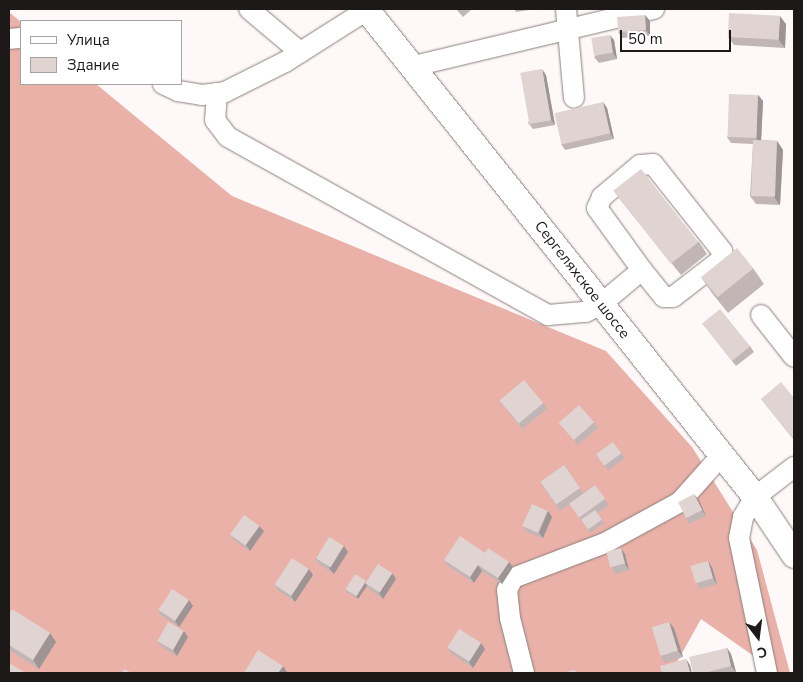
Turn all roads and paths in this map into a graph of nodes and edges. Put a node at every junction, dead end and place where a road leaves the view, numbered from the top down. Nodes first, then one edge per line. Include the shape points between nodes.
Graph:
1 (249, 9) edge
2 (367, 9) edge
3 (654, 9) edge
4 (568, 18) edge
5 (300, 52) junction
6 (414, 66) junction
7 (165, 85) edge
8 (218, 93) junction
9 (574, 98) dead end
10 (642, 270) junction
11 (601, 304) junction
12 (761, 315) dead end
13 (794, 357) edge
14 (721, 456) junction
15 (794, 467) edge
16 (755, 498) junction
17 (794, 554) edge
18 (524, 673) edge
19 (767, 673) edge

1 - 5 street
2 - 5 street
2 - 6 main road, Сергеляхское шоссе
3 - 4 street
4 - 6 street
4 - 9 street
5 - 8 street
6 - 11 main road, Сергеляхское шоссе
7 - 8 street via 202,95
8 - 11 street via 215,120 228,136 538,310 548,315 570,315 586,312
10 - 10 street via 664,297 673,296 723,256 653,164 648,162 602,197 597,208
10 - 11 street
11 - 14 main road, Сергеляхское шоссе
12 - 13 street
14 - 16 main road, Сергеляхское шоссе
14 - 18 street via 692,492 664,511 605,543 513,578 507,590 509,608
15 - 16 street
16 - 17 main road, Сергеляхское шоссе
16 - 19 street via 743,517 739,538

